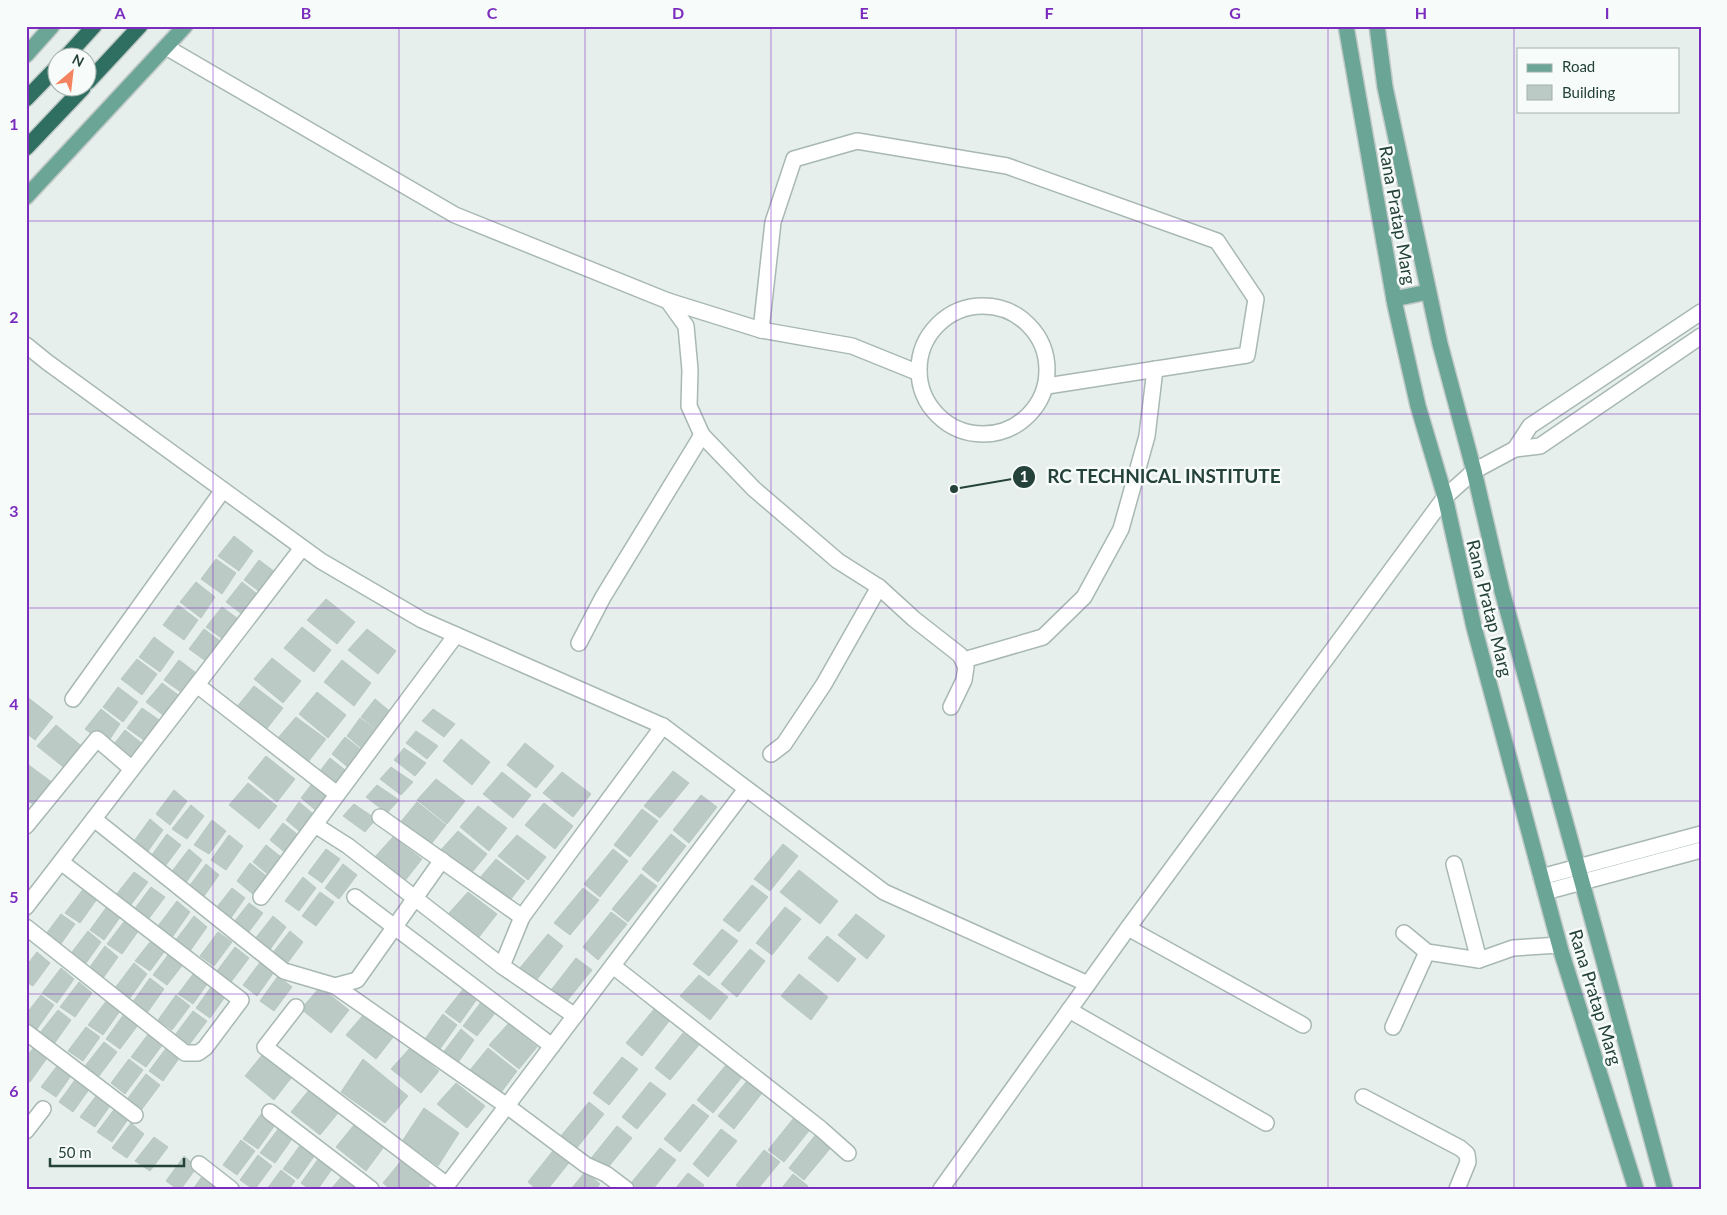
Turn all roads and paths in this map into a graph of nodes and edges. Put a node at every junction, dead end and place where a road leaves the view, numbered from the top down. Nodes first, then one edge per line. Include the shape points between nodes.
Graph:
1 (52, 26) edge
2 (94, 26) edge
3 (140, 26) edge
4 (185, 26) edge
5 (1346, 26) edge
6 (1377, 26) edge
7 (166, 47) junction
8 (74, 48) edge
9 (26, 55) edge
10 (98, 71) edge
11 (48, 76) edge
12 (74, 98) edge
13 (26, 99) edge
14 (26, 148) edge
15 (26, 197) edge
16 (1428, 292) junction
17 (1394, 299) junction
18 (668, 301) junction
19 (1701, 312) edge
20 (761, 330) junction
21 (1701, 336) edge
22 (26, 345) edge
23 (1155, 369) junction
24 (919, 373) junction
25 (1047, 386) junction
26 (702, 435) junction
27 (1514, 449) junction
28 (1474, 472) junction
29 (223, 490) junction
30 (1445, 497) junction
31 (302, 548) junction
32 (880, 587) junction
33 (456, 635) junction
34 (579, 643) dead end
35 (964, 660) junction
36 (197, 685) junction
37 (73, 699) dead end
38 (951, 707) dead end
39 (663, 726) junction
40 (770, 754) dead end
41 (132, 769) junction
42 (746, 789) junction
43 (337, 794) junction
44 (380, 817) dead end
45 (94, 818) junction
46 (314, 825) junction
47 (26, 826) edge
48 (1701, 834) edge
49 (1701, 850) edge
50 (442, 860) junction
51 (61, 862) junction
52 (1454, 864) dead end
53 (1579, 874) junction
54 (1541, 877) junction
55 (1545, 892) junction
56 (261, 897) dead end
57 (355, 897) dead end
58 (415, 898) junction
59 (26, 907) edge
60 (522, 917) junction
61 (26, 927) edge
62 (395, 927) junction
63 (1128, 928) junction
64 (1404, 933) dead end
65 (1559, 945) junction
66 (1427, 952) junction
67 (1479, 960) junction
68 (502, 966) junction
69 (613, 966) junction
70 (1088, 984) junction
71 (335, 986) junction
72 (296, 1007) dead end
73 (1070, 1010) junction
74 (575, 1016) junction
75 (1303, 1025) dead end
76 (1393, 1027) dead end
77 (26, 1032) edge
78 (552, 1046) junction
79 (1363, 1097) dead end
80 (507, 1106) junction
81 (43, 1109) dead end
82 (270, 1112) dead end
83 (135, 1115) dead end
84 (1266, 1124) dead end
85 (26, 1131) edge
86 (848, 1153) dead end
87 (198, 1164) dead end
88 (446, 1187) edge
89 (231, 1189) edge
90 (371, 1189) edge
91 (626, 1189) edge
92 (941, 1189) edge
93 (1457, 1189) edge
94 (1636, 1189) edge
95 (1665, 1189) edge

1 - 9 main road
2 - 8 highway
3 - 10 highway
4 - 7 main road
5 - 17 main road, Rana Pratap Marg
6 - 16 main road, Rana Pratap Marg via 1385,87
7 - 15 main road
7 - 18 street via 455,215
11 - 13 highway
12 - 14 highway
16 - 17 main road
16 - 28 main road, Rana Pratap Marg
17 - 30 main road, Rana Pratap Marg via 1418,406
18 - 20 street
18 - 26 street via 686,326 689,406
19 - 27 street via 1530,426
20 - 23 street via 773,222 794,159 857,141 1006,166 1217,241 1256,299 1247,355
20 - 24 street via 852,346
21 - 27 street via 1540,446
22 - 29 street
23 - 25 street
23 - 35 street via 1147,436 1121,529 1084,597 1043,637
24 - 25 street via 924,396 948,424 975,435 997,434 1028,418
24 - 25 street via 922,348 935,328 960,310 986,306 1017,315 1045,348
26 - 32 street via 754,489 838,561
26 - 34 street via 603,597
27 - 28 street
28 - 30 street
28 - 53 main road, Rana Pratap Marg via 1502,591
29 - 31 street
29 - 37 street
30 - 54 main road, Rana Pratap Marg via 1474,627
30 - 63 street
31 - 33 street via 422,620
31 - 36 street
32 - 35 street
32 - 40 street via 814,699 784,744
33 - 39 street
33 - 43 street
35 - 38 street via 964,680
36 - 41 street
36 - 43 street
39 - 42 street
39 - 60 street
41 - 45 street
41 - 47 street via 96,739
42 - 69 street
42 - 70 street via 884,892
43 - 46 street
44 - 50 street
45 - 51 street
45 - 71 street via 284,971
46 - 56 street
46 - 58 street via 348,846
48 - 53 street
49 - 53 street
50 - 58 street
50 - 60 street
51 - 59 street
51 - 61 street via 241,1000 205,1048 198,1053 185,1053
52 - 67 street
53 - 54 street
53 - 55 street
53 - 95 main road, Rana Pratap Marg
54 - 55 main road, Rana Pratap Marg
55 - 65 main road, Rana Pratap Marg
57 - 62 street
58 - 62 street
58 - 68 street
60 - 68 street
62 - 71 street via 357,980
62 - 78 street
63 - 70 street
63 - 75 street
64 - 66 street
65 - 67 street via 1513,948
65 - 94 main road, Rana Pratap Marg
66 - 67 street
66 - 76 street
68 - 74 street
69 - 74 street
69 - 86 street
70 - 73 street
71 - 80 street
72 - 88 street via 265,1047
73 - 84 street
73 - 92 street
74 - 78 street
77 - 83 street
78 - 80 street
79 - 93 street via 1467,1154 1468,1162
80 - 88 street
80 - 91 street via 586,1165 606,1174
81 - 85 street
82 - 90 street
87 - 89 street

